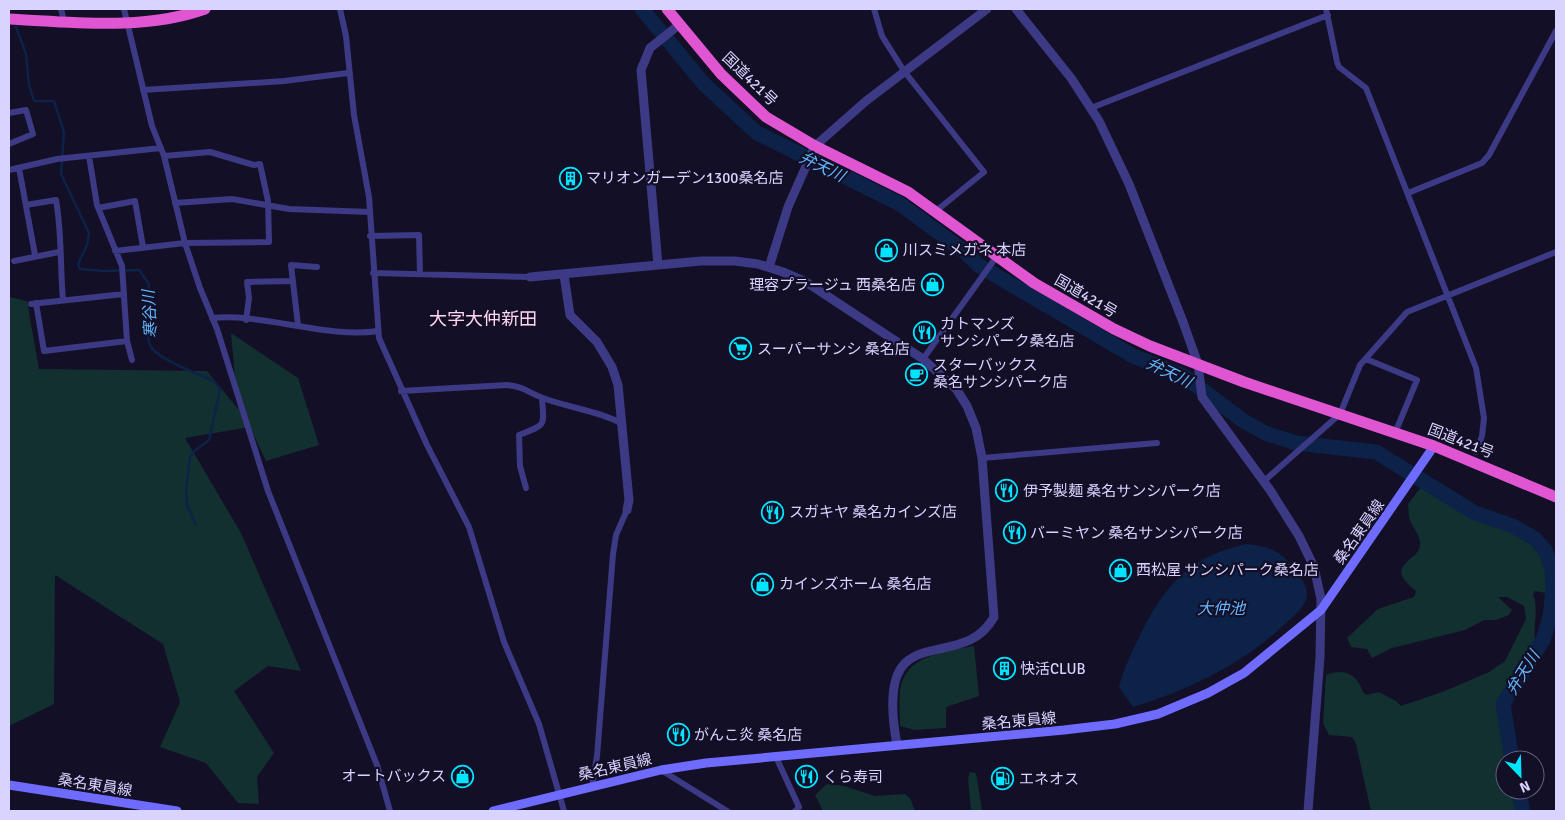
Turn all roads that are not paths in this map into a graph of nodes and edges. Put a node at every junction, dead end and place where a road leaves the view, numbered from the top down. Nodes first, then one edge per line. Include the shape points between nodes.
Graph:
1 (61, 9) edge
2 (124, 9) edge
3 (205, 9) edge
4 (340, 9) edge
5 (666, 9) edge
6 (874, 9) edge
7 (987, 9) edge
8 (1016, 9) edge
9 (1327, 12) edge
10 (9, 18) edge
11 (64, 21) junction
12 (128, 23) junction
13 (675, 28) junction
14 (1556, 31) edge
15 (904, 71) junction
16 (348, 73) junction
17 (143, 90) junction
18 (1090, 108) junction
19 (9, 113) edge
20 (9, 144) edge
21 (160, 148) junction
22 (814, 149) junction
23 (89, 156) junction
24 (164, 156) junction
25 (19, 168) junction
26 (9, 170) edge
27 (1408, 193) junction
28 (175, 203) junction
29 (26, 205) junction
30 (268, 206) junction
31 (98, 208) junction
32 (936, 211) junction
33 (370, 212) junction
34 (370, 236) junction
35 (185, 243) junction
36 (143, 247) junction
37 (116, 251) junction
38 (59, 252) junction
39 (1556, 252) edge
40 (34, 255) junction
41 (994, 259) junction
42 (14, 260) dead end
43 (658, 265) junction
44 (317, 267) dead end
45 (770, 267) junction
46 (373, 273) junction
47 (420, 274) junction
48 (564, 275) junction
49 (530, 278) joint
50 (292, 280) junction
51 (124, 294) junction
52 (1448, 295) junction
53 (63, 300) junction
54 (212, 318) junction
55 (246, 320) junction
56 (298, 325) junction
57 (378, 331) junction
58 (127, 341) junction
59 (923, 359) junction
60 (1366, 359) junction
61 (132, 360) dead end
62 (1198, 364) junction
63 (401, 391) junction
64 (542, 398) junction
65 (1340, 414) junction
66 (621, 423) junction
67 (1395, 433) junction
68 (1157, 443) dead end
69 (1434, 446) junction
70 (1476, 452) dead end
71 (982, 458) junction
72 (1263, 482) junction
73 (526, 488) dead end
74 (1556, 497) edge
75 (627, 510) joint
76 (1320, 610) junction
77 (897, 744) junction
78 (776, 757) junction
79 (662, 770) junction
80 (9, 785) edge
81 (592, 786) junction
82 (560, 794) junction
83 (177, 811) edge
84 (390, 811) edge
85 (493, 811) edge
86 (564, 811) edge
87 (727, 811) edge
88 (796, 811) edge
89 (1308, 811) edge

1 - 11 street
2 - 12 street
3 - 12 highway via 162,20
4 - 16 street via 346,36
5 - 13 highway, 国道421号
6 - 15 street via 882,36
7 - 15 street
8 - 18 street via 1071,78
9 - 18 street
9 - 27 street via 1339,67 1366,88
10 - 11 highway
11 - 12 highway
12 - 17 street
13 - 22 highway, 国道421号 via 766,117
13 - 43 street via 646,55 640,76
14 - 27 street via 1482,163
15 - 22 street
15 - 32 street via 984,172
16 - 17 street via 284,81
16 - 33 street
17 - 21 street
18 - 62 street via 1129,184
19 - 20 street via 26,110 33,134
21 - 23 street
21 - 24 street
22 - 32 highway, 国道421号 via 908,192
22 - 45 street via 788,207
23 - 25 street
23 - 31 street
24 - 28 street
24 - 30 street via 210,152 260,164
25 - 26 street
25 - 29 street
27 - 52 street
28 - 30 street via 232,199
28 - 35 street
29 - 38 street via 56,200 60,223
29 - 40 street
30 - 33 street
30 - 35 street via 269,242
31 - 36 street via 135,201
31 - 37 street
32 - 41 highway, 国道421号
33 - 34 street
34 - 46 street
34 - 47 street via 419,235
35 - 36 street
35 - 54 street
36 - 37 street
37 - 51 street via 122,266
38 - 40 street
38 - 53 street
39 - 52 street
40 - 42 street
41 - 59 street
41 - 62 highway, 国道421号 via 1114,329
43 - 45 street via 719,260
43 - 48 street
44 - 50 street via 291,265
45 - 59 street via 806,282
46 - 47 street
46 - 57 street
47 - 49 street
48 - 49 street
48 - 66 street via 570,315 597,342 612,367 618,386
50 - 55 street via 247,282
50 - 56 street
51 - 53 street
51 - 58 street
52 - 60 street via 1407,312
52 - 70 street via 1476,368 1482,402 1482,436
53 - 58 street via 34,303 44,352
54 - 55 street
54 - 84 street via 266,484 377,765
55 - 56 street
56 - 57 street
57 - 63 street
58 - 61 street
59 - 71 street via 957,390 967,406 976,428
60 - 65 street via 1360,365
60 - 67 street via 1417,380
62 - 65 highway, 国道421号
62 - 72 street via 1202,397
63 - 64 street via 507,384 523,387
63 - 82 street via 469,527 504,642 538,724
64 - 66 street via 605,414
64 - 73 street via 544,422 519,435 520,466
65 - 67 highway, 国道421号
65 - 72 street
66 - 75 street via 629,500
67 - 69 highway, 国道421号
68 - 71 street
69 - 74 highway, 国道421号
69 - 76 main road, 桑名東員線
71 - 77 street via 994,617 988,628 971,641 924,652 904,664 896,680 892,706
72 - 76 street via 1299,536 1314,568 1320,589
75 - 81 street via 616,535 613,554
76 - 77 main road, 桑名東員線 via 1244,673 1208,693 1158,714 1115,724 1064,730
76 - 89 street via 1320,657
77 - 78 main road, 桑名東員線
78 - 79 main road, 桑名東員線
78 - 88 street via 799,807
79 - 81 main road, 桑名東員線
79 - 87 street
80 - 83 main road, 桑名東員線
81 - 82 main road, 桑名東員線
82 - 85 main road, 桑名東員線
82 - 86 street

